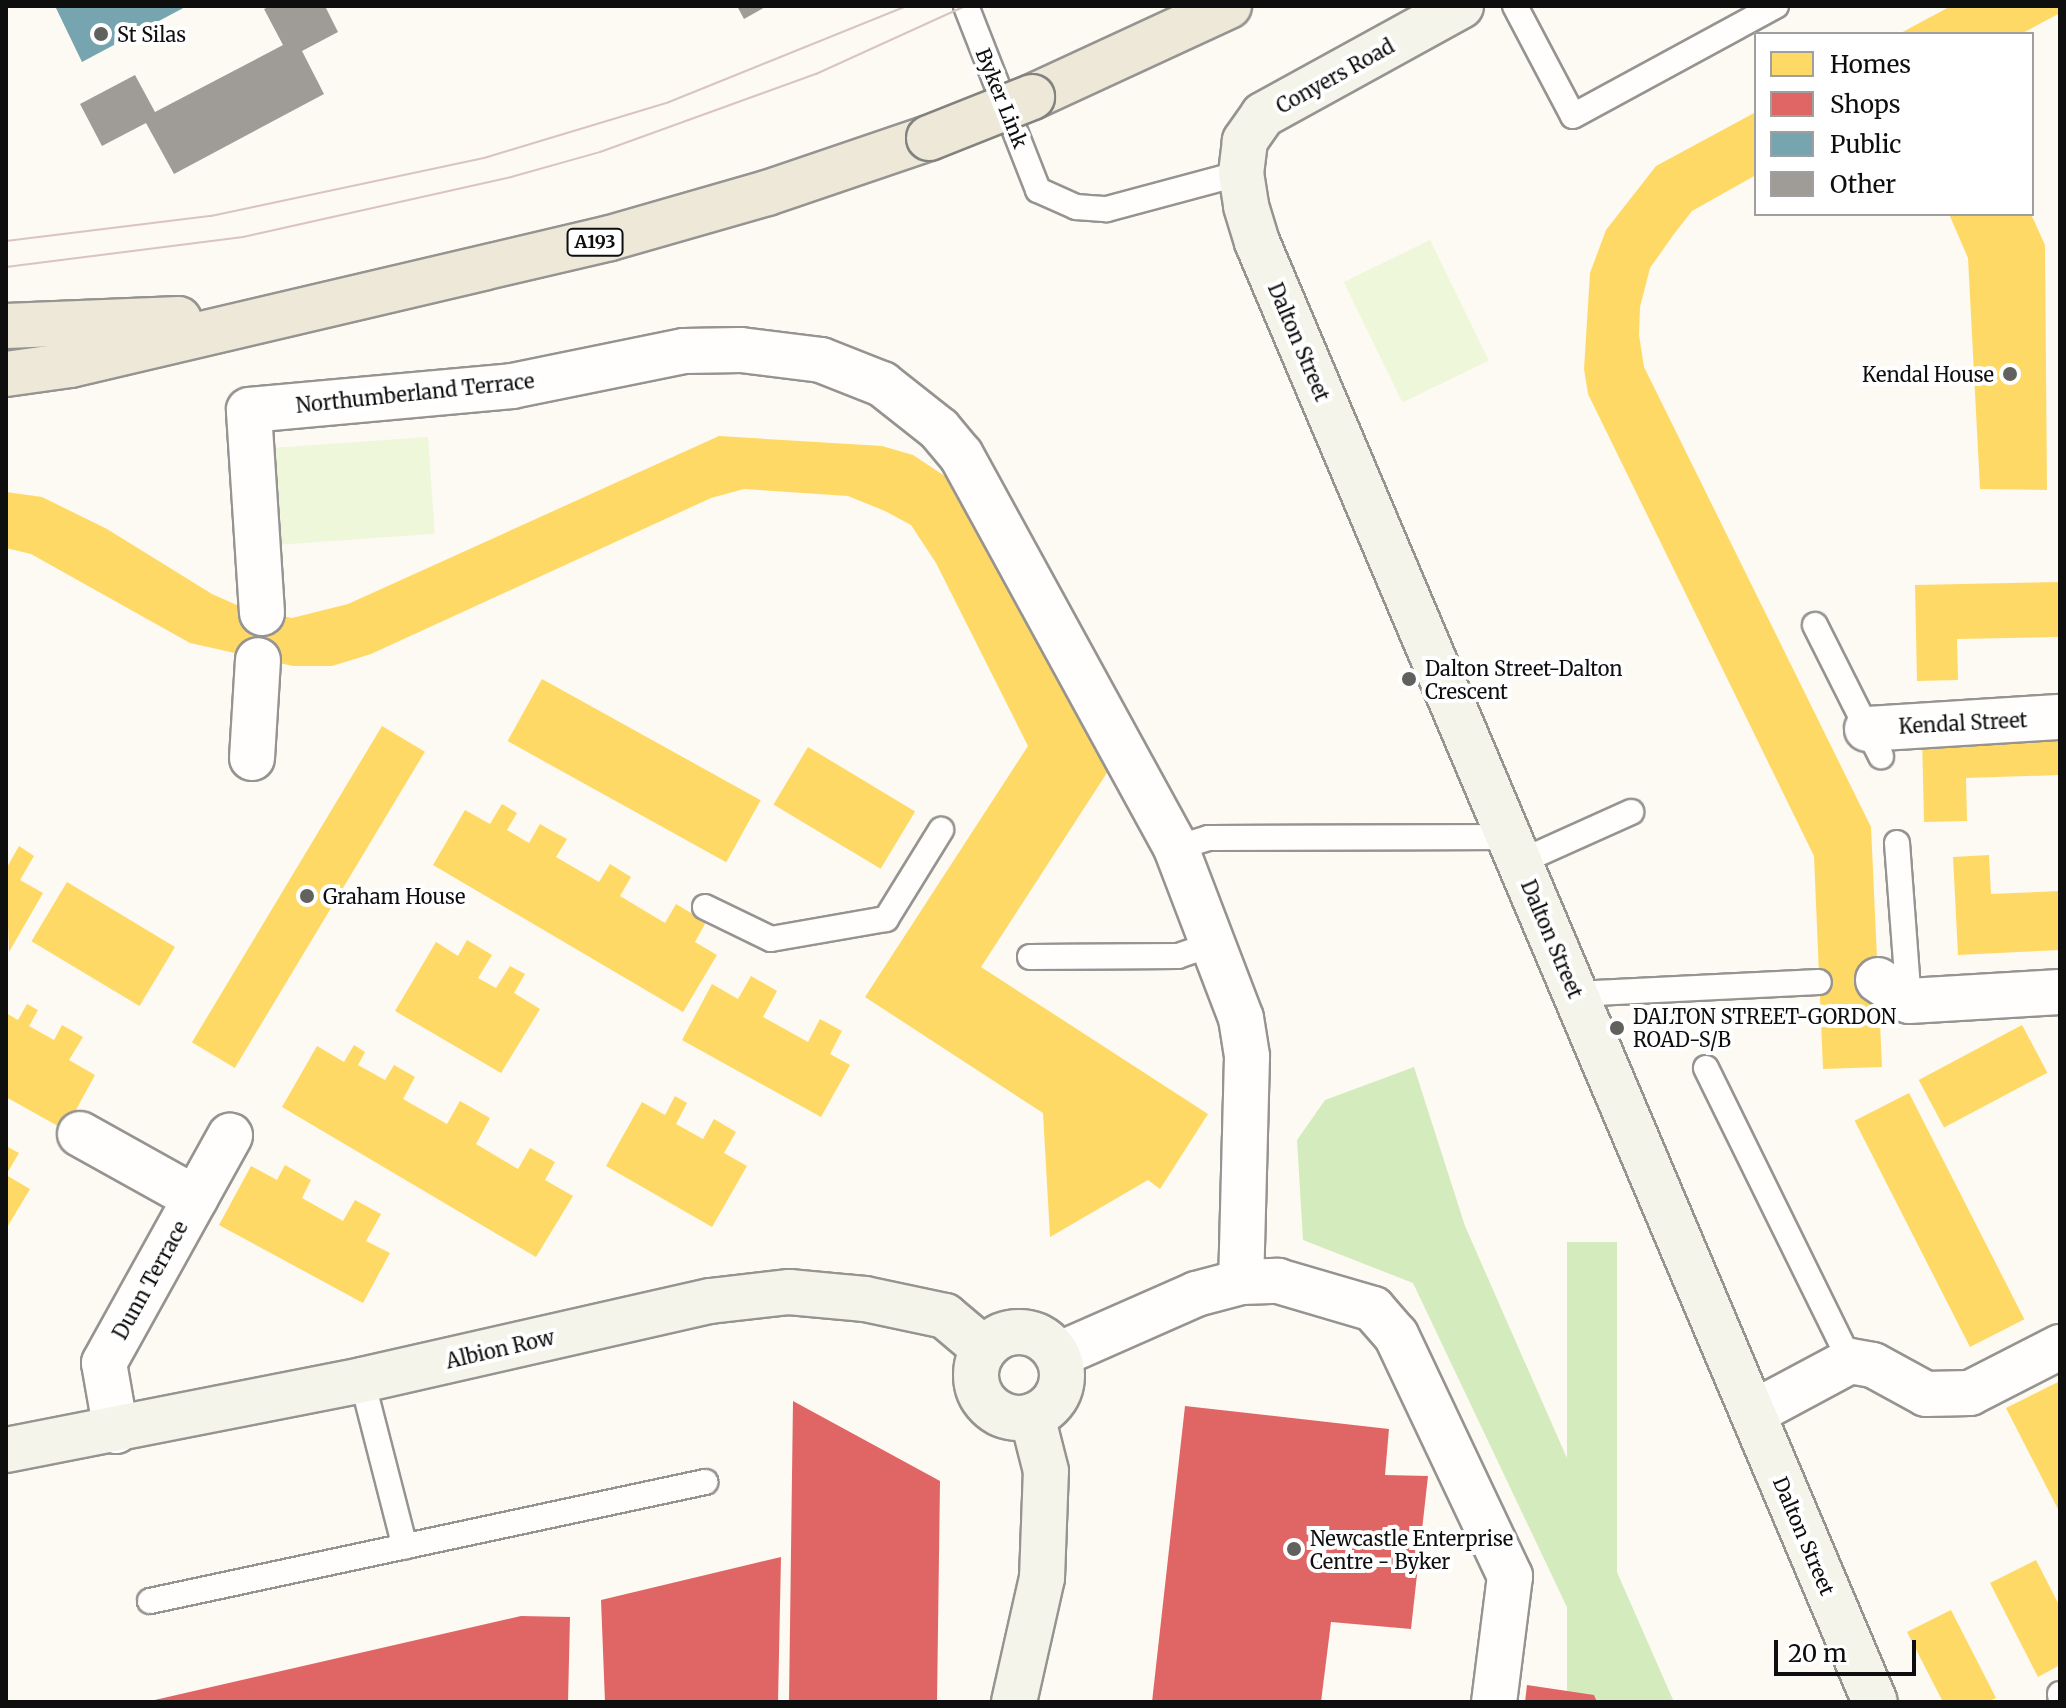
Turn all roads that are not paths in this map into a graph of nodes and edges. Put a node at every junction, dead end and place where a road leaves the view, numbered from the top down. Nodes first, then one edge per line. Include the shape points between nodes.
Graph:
1 (966, 6) edge
2 (1229, 6) edge
3 (1461, 6) edge
4 (1515, 6) edge
5 (1776, 6) edge
6 (1241, 173) junction
7 (254, 318) junction
8 (6, 326) edge
9 (6, 374) edge
10 (262, 613) dead end
11 (1815, 625) dead end
12 (258, 660) dead end
13 (2060, 717) edge
14 (1874, 742) joint
15 (252, 758) dead end
16 (1631, 812) dead end
17 (941, 830) dead end
18 (1192, 843) junction
19 (1897, 843) dead end
20 (1514, 850) junction
21 (705, 907) dead end
22 (1213, 944) junction
23 (1030, 957) dead end
24 (1819, 982) dead end
25 (1894, 990) joint
26 (2060, 992) edge
27 (1575, 994) junction
28 (1706, 1068) dead end
29 (80, 1134) dead end
30 (230, 1136) dead end
31 (195, 1198) junction
32 (1241, 1282) junction
33 (2060, 1347) edge
34 (984, 1349) junction
35 (1058, 1355) junction
36 (1850, 1361) junction
37 (362, 1380) junction
38 (1753, 1413) junction
39 (1032, 1416) junction
40 (116, 1431) junction
41 (6, 1450) edge
42 (705, 1482) dead end
43 (405, 1547) junction
44 (150, 1601) dead end
45 (1014, 1702) edge
46 (1494, 1702) edge
47 (1875, 1702) edge

1 - 6 lane, Byker Link via 1038,190 1076,207 1107,209
2 - 7 main road, A193, bridge via 1032,97 767,193 610,238
3 - 6 street, Conyers Road via 1263,115 1245,141
4 - 5 lane via 1573,116
6 - 20 street, Dalton Street via 1257,242
7 - 8 main road, A193
7 - 9 main road, A193 via 70,365
10 - 18 street, Northumberland Terrace via 249,410 512,386 684,351 741,350 821,360 858,371 913,406 961,455
11 - 14 lane
12 - 15 street
13 - 14 street, Kendal Street
16 - 20 lane
17 - 21 lane via 886,919 771,939
18 - 20 lane via 1449,839
18 - 22 street
19 - 25 lane
20 - 27 street, Dalton Street
22 - 23 lane via 1178,956
22 - 32 street via 1241,1018 1247,1057
24 - 27 lane
25 - 26 street
27 - 38 street, Dalton Street
28 - 36 lane
29 - 31 street
30 - 31 street, Dunn Terrace
31 - 40 street, Dunn Terrace via 104,1363
32 - 35 street via 1196,1294
32 - 46 street via 1278,1281 1373,1309 1396,1335 1510,1576
33 - 36 street via 1970,1393 1926,1394 1873,1365
34 - 35 street via 995,1338 1023,1331 1037,1335
34 - 37 street, Albion Row via 945,1316 865,1299 789,1292 710,1301
34 - 39 street via 975,1374 983,1399 1005,1416
35 - 39 street via 1059,1392
36 - 38 street
37 - 40 street, Albion Row
37 - 43 lane
38 - 47 street, Dalton Street
39 - 45 street via 1046,1471 1042,1578
40 - 41 street, Albion Row
42 - 43 lane
43 - 44 lane

